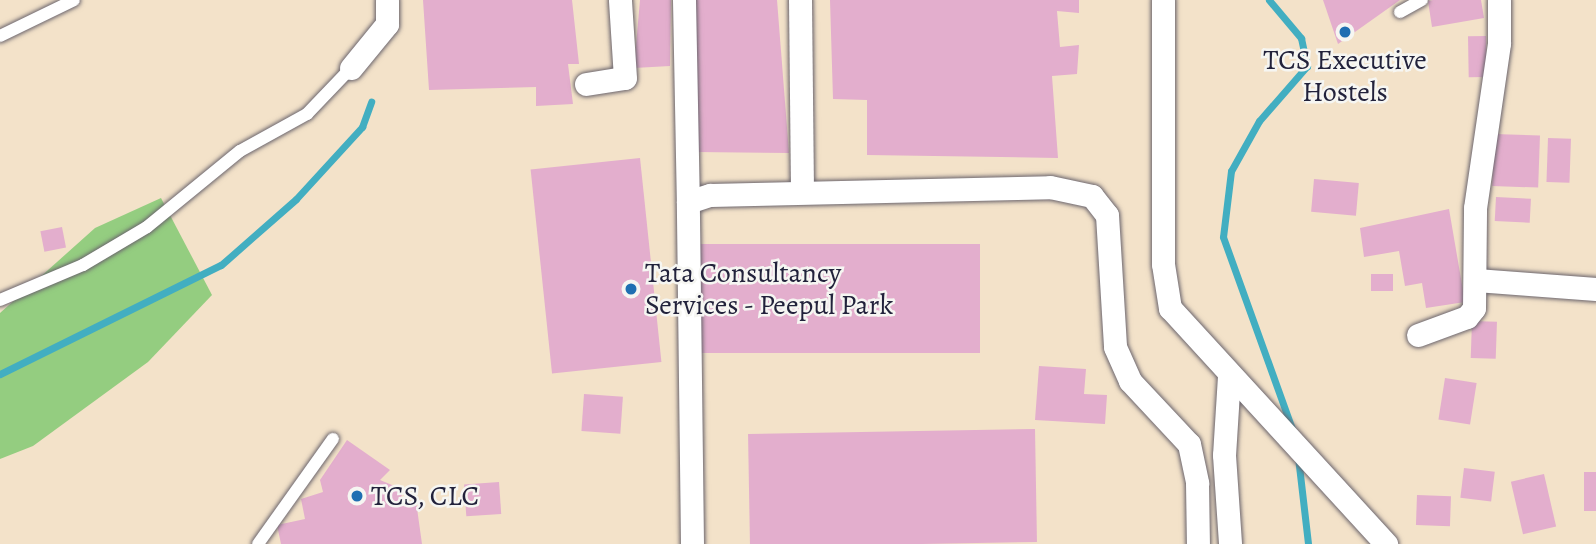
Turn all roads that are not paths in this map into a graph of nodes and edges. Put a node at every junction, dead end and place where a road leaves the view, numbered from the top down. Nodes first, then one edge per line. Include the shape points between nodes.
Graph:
1 (74, 0) edge
2 (387, 0) edge
3 (620, 0) edge
4 (684, 0) edge
5 (800, 0) edge
6 (1163, 0) edge
7 (1422, 0) edge
8 (1499, 0) edge
9 (1400, 12) dead end
10 (0, 36) edge
11 (351, 68) joint
12 (586, 84) dead end
13 (802, 192) junction
14 (688, 202) junction
15 (1476, 280) junction
16 (1596, 289) edge
17 (0, 300) edge
18 (1418, 335) dead end
19 (1229, 376) junction
20 (333, 439) dead end
21 (258, 544) edge
22 (692, 544) edge
23 (1198, 544) edge
24 (1230, 544) edge
25 (1385, 544) edge

1 - 10 lane
2 - 11 street via 387,24
3 - 12 street via 625,78
4 - 14 street
5 - 13 street
6 - 19 street via 1163,264 1170,308
7 - 9 lane
8 - 15 street via 1499,43 1475,208
11 - 17 lane via 307,114 240,150 147,227 83,265
13 - 14 street via 710,195
13 - 23 street via 1050,187 1081,192 1102,205 1109,226 1115,347 1130,382 1189,443 1197,483
14 - 22 street
15 - 16 street
15 - 18 street via 1474,308 1467,317
19 - 24 street via 1224,455
19 - 25 street via 1256,399
20 - 21 lane

